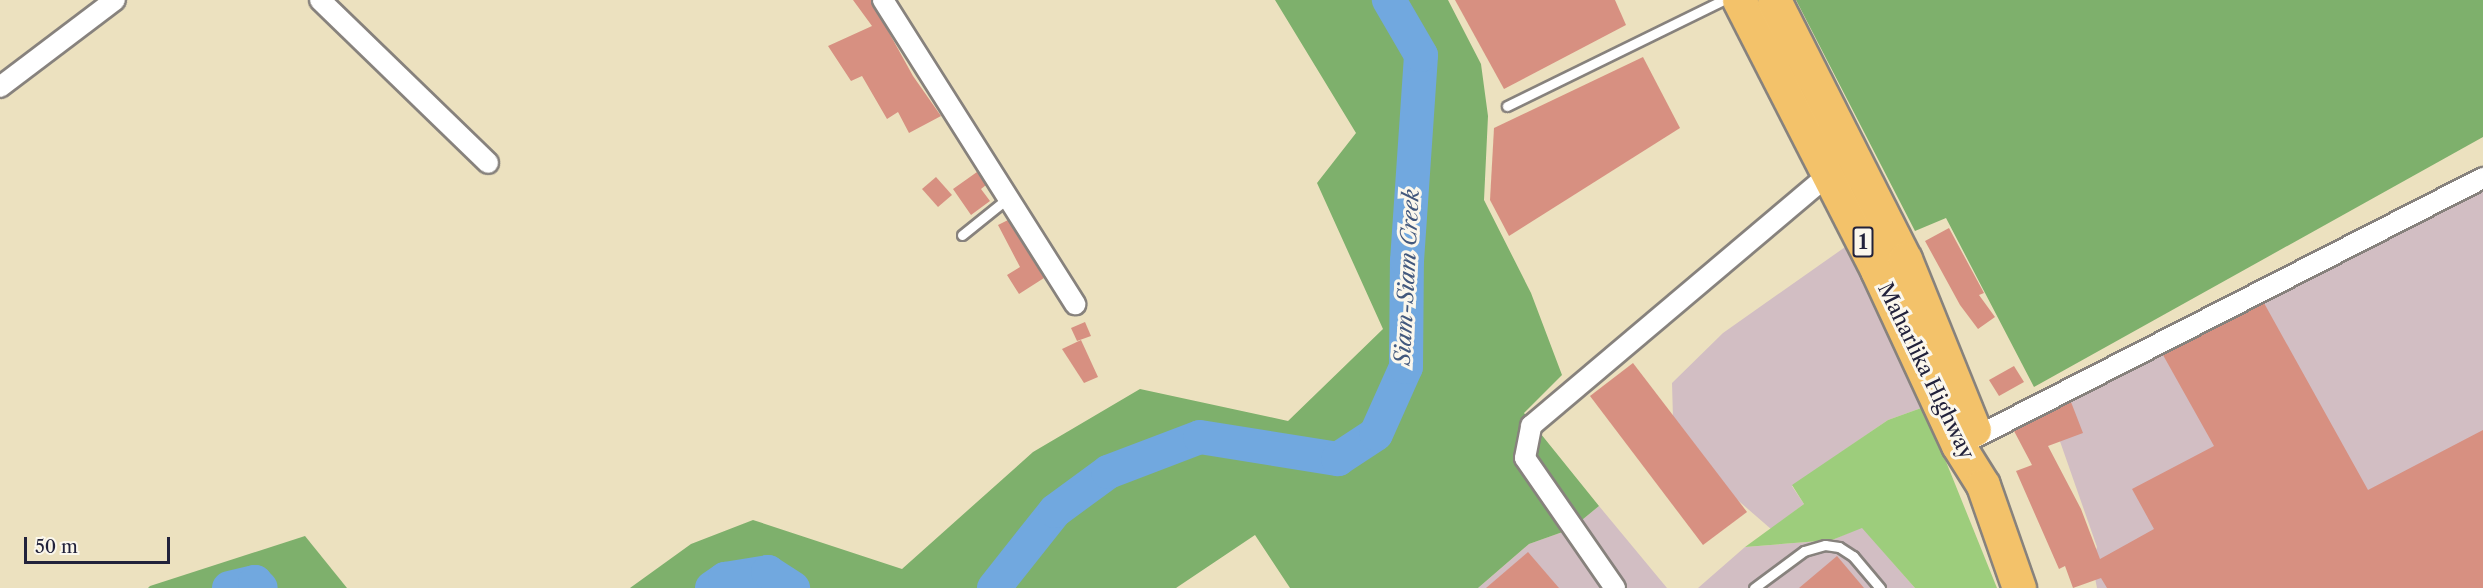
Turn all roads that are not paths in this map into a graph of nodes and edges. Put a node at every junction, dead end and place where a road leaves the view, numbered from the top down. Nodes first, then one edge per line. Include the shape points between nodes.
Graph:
1 (115, 0) edge
2 (320, 0) edge
3 (883, 0) edge
4 (1723, 0) edge
5 (1739, 0) edge
6 (1774, 0) edge
7 (0, 87) edge
8 (1507, 106) dead end
9 (488, 163) dead end
10 (1829, 174) junction
11 (2483, 178) edge
12 (1008, 198) junction
13 (962, 235) dead end
14 (1075, 304) dead end
15 (1968, 442) junction
16 (1615, 588) edge
17 (1754, 588) edge
18 (1880, 588) edge
19 (2019, 588) edge

1 - 7 street
2 - 9 street
3 - 12 street
4 - 8 lane
5 - 10 highway, Maharlika Highway / 1
6 - 15 highway, Maharlika Highway / 1 via 1905,259
10 - 15 highway, Maharlika Highway / 1
10 - 16 street via 1531,426 1525,458
11 - 15 street
12 - 13 lane
12 - 14 street
15 - 19 highway, Maharlika Highway / 1
17 - 18 lane via 1804,551 1825,545 1839,547 1853,556

